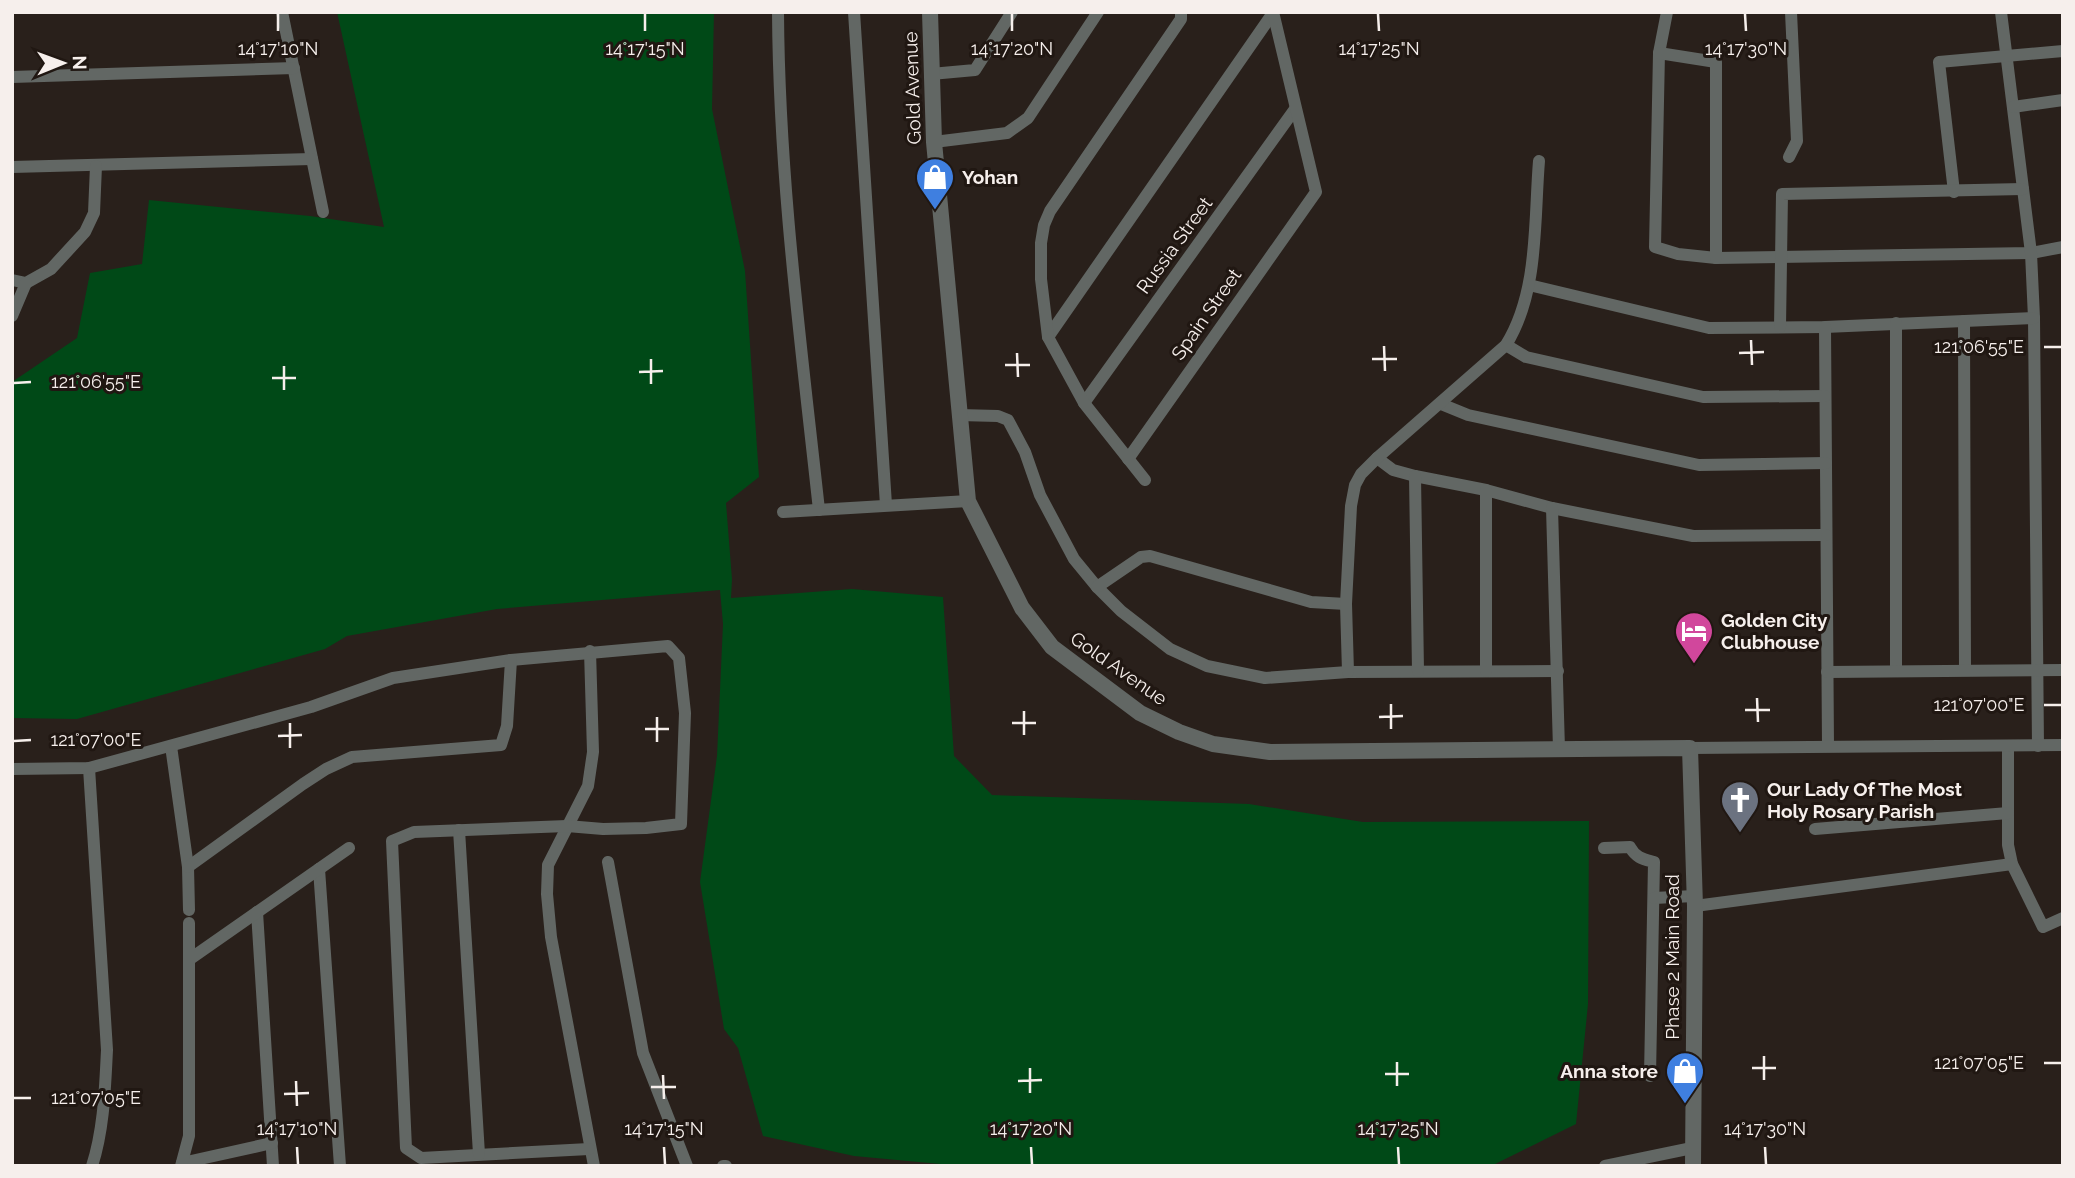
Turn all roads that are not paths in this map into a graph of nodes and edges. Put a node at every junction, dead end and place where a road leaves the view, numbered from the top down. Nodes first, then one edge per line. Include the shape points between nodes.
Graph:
1 (282, 12) edge
2 (778, 12) edge
3 (854, 12) edge
4 (930, 12) edge
5 (1012, 12) edge
6 (1098, 12) edge
7 (1181, 12) edge
8 (1667, 12) edge
9 (1791, 12) edge
10 (2001, 12) edge
11 (1273, 13) edge
12 (2063, 51) edge
13 (1659, 53) junction
14 (2008, 57) junction
15 (294, 68) junction
16 (932, 75) junction
17 (12, 77) edge
18 (2063, 100) edge
19 (2014, 107) junction
20 (1295, 109) junction
21 (934, 142) junction
22 (1789, 157) dead end
23 (312, 159) junction
24 (1539, 160) dead end
25 (96, 166) junction
26 (12, 167) edge
27 (2023, 189) junction
28 (1954, 192) junction
29 (323, 212) dead end
30 (2063, 247) edge
31 (2031, 253) junction
32 (1716, 258) junction
33 (1781, 258) junction
34 (12, 280) edge
35 (26, 283) junction
36 (1529, 285) junction
37 (12, 316) edge
38 (2034, 318) junction
39 (1964, 321) junction
40 (1896, 323) junction
41 (1780, 327) junction
42 (1825, 327) junction
43 (1048, 337) junction
44 (1506, 345) junction
45 (1825, 396) junction
46 (1084, 403) junction
47 (1441, 404) junction
48 (959, 415) junction
49 (1377, 458) junction
50 (1128, 459) junction
51 (1826, 463) junction
52 (1415, 476) junction
53 (1145, 480) dead end
54 (1486, 490) junction
55 (968, 501) junction
56 (886, 505) junction
57 (1552, 508) junction
58 (819, 510) junction
59 (783, 512) dead end
60 (1826, 535) junction
61 (1097, 587) junction
62 (1346, 604) junction
63 (590, 651) junction
64 (510, 660) junction
65 (1965, 670) junction
66 (2037, 670) junction
67 (2063, 670) edge
68 (1418, 671) junction
69 (1486, 671) junction
70 (1558, 671) junction
71 (1896, 671) junction
72 (1348, 672) junction
73 (1827, 672) junction
74 (171, 746) junction
75 (1828, 746) junction
76 (2038, 746) junction
77 (2063, 746) edge
78 (2008, 747) junction
79 (1690, 748) junction
80 (1559, 749) junction
81 (89, 768) junction
82 (12, 769) edge
83 (2008, 813) junction
84 (566, 826) junction
85 (459, 830) junction
86 (1815, 830) dead end
87 (349, 848) dead end
88 (1604, 848) dead end
89 (608, 862) dead end
90 (2012, 864) junction
91 (188, 867) junction
92 (319, 869) junction
93 (1654, 898) junction
94 (1694, 901) junction
95 (257, 912) junction
96 (2063, 918) edge
97 (190, 959) junction
98 (1650, 1076) dead end
99 (272, 1143) junction
100 (1692, 1148) junction
101 (589, 1149) junction
102 (479, 1154) junction
103 (182, 1164) edge
104 (92, 1166) edge
105 (273, 1166) edge
106 (340, 1166) edge
107 (594, 1166) edge
108 (687, 1166) edge
109 (1605, 1166) edge
110 (1693, 1166) edge

1 - 15 street
2 - 58 street via 788,223
3 - 56 street
4 - 16 street, Gold Avenue
5 - 16 street via 975,70
6 - 21 street via 1028,118 1007,133
7 - 43 street via 1181,19 1044,225 1041,279
8 - 13 street
9 - 22 street via 1797,141
10 - 14 street
11 - 20 street
11 - 43 street
12 - 14 street
13 - 32 street via 1716,62
13 - 32 street via 1655,247
14 - 19 street
14 - 28 street via 1939,62
15 - 17 street
15 - 23 street
16 - 21 street, Gold Avenue
18 - 19 street
19 - 27 street
20 - 46 street, Russia Street
20 - 50 street, Spain Street via 1316,192
21 - 48 street, Gold Avenue
23 - 25 street
23 - 29 street
24 - 36 street
25 - 26 street
25 - 35 street via 94,213 85,232 51,270
27 - 28 street
27 - 31 street
28 - 33 street via 1782,194
30 - 31 street
31 - 33 street
31 - 38 street
32 - 33 street
33 - 41 street
34 - 35 street
35 - 37 street
36 - 41 street via 1709,328
36 - 44 street
38 - 39 street
38 - 66 street
39 - 40 street
39 - 65 street
40 - 42 street
40 - 71 street
41 - 42 street
42 - 45 street
43 - 46 street
44 - 45 street via 1526,357 1703,397
44 - 47 street
45 - 51 street
46 - 50 street
47 - 49 street
47 - 51 street via 1468,415 1699,465
48 - 55 street, Gold Avenue
48 - 61 street via 998,415 1008,421 1074,559
49 - 52 street via 1393,470
49 - 62 street via 1355,485
50 - 53 street
51 - 60 street
52 - 54 street
52 - 68 street
54 - 57 street
54 - 69 street
55 - 56 street
55 - 80 street, Gold Avenue via 1022,608 1052,647 1140,713 1179,732 1213,744 1270,752
56 - 58 street
57 - 60 street via 1693,536
57 - 70 street
58 - 59 street
60 - 73 street
61 - 62 street via 1141,556 1150,556 1311,602
61 - 72 street via 1170,649 1207,666 1265,678
62 - 72 street
63 - 64 street
63 - 84 street via 593,752 588,786
63 - 84 street via 668,646 678,658 685,713 681,824 603,829
64 - 74 street via 393,678 311,707
64 - 91 street via 507,726 501,745 352,757 303,784
65 - 66 street
65 - 71 street
66 - 67 street
66 - 76 street
68 - 69 street
68 - 72 street
69 - 70 street
70 - 80 street
71 - 73 street
73 - 75 street
74 - 81 street
74 - 91 street
75 - 78 street
75 - 79 street
76 - 77 street
76 - 78 street
78 - 83 street
79 - 80 street, Gold Avenue
79 - 94 street, Phase 2 Main Road
81 - 82 street
81 - 104 street via 107,1050 105,1095
83 - 86 street
83 - 90 street
84 - 85 street
84 - 101 street via 548,865 547,894
85 - 102 street
85 - 102 street via 414,832 392,841 403,1121 406,1147 421,1158
87 - 92 street
88 - 93 street via 1630,847 1634,855 1654,862
89 - 108 street via 643,1053
90 - 94 street
90 - 96 street via 2043,927
91 - 97 street
92 - 95 street
92 - 106 street
93 - 94 street
93 - 98 street
94 - 100 street, Phase 2 Main Road
95 - 97 street
95 - 99 street
97 - 103 street via 189,1136
99 - 103 street
99 - 105 street
100 - 109 street
100 - 110 street, Phase 2 Main Road
101 - 102 street
101 - 107 street

